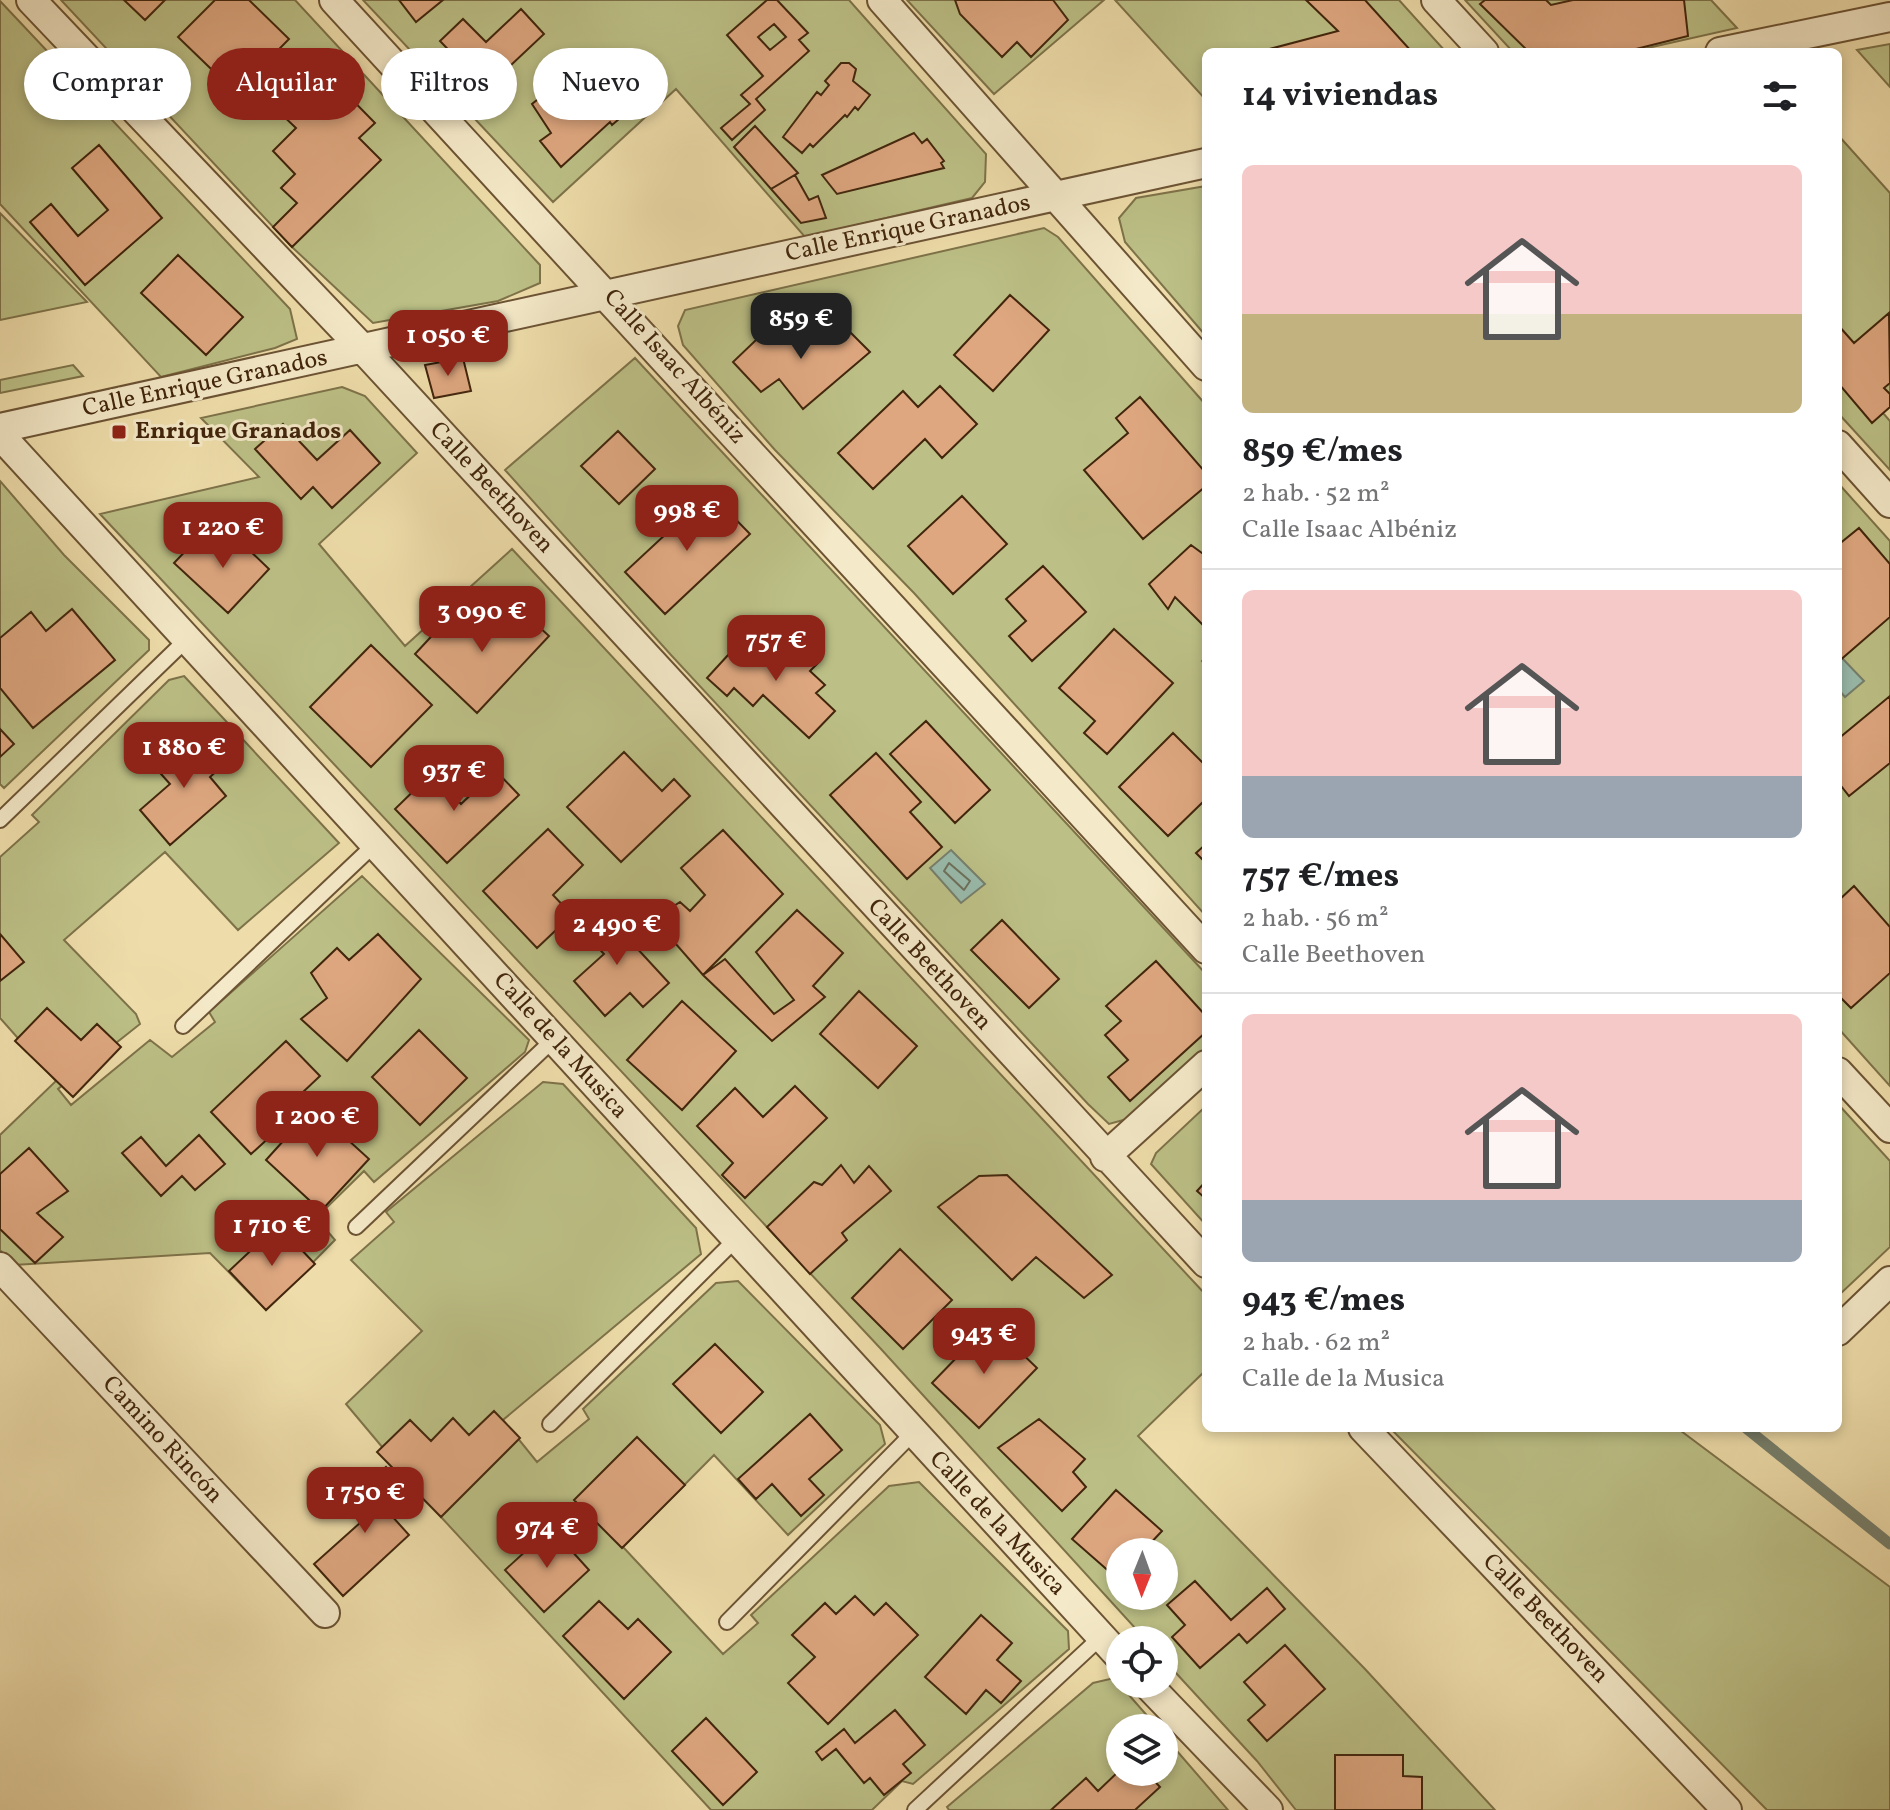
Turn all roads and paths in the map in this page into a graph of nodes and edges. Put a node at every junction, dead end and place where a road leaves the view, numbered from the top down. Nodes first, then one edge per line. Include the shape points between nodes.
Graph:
1 (31, 0) edge
2 (334, 0) edge
3 (882, 0) edge
4 (1436, 0) edge
5 (1890, 17) edge
6 (1480, 48) edge
7 (1739, 48) edge
8 (1202, 164) edge
9 (1056, 197) junction
10 (608, 295) junction
11 (363, 349) junction
12 (1202, 361) edge
13 (0, 428) edge
14 (0, 435) edge
15 (1842, 449) edge
16 (1890, 503) edge
17 (187, 639) junction
18 (0, 820) edge
19 (375, 844) junction
20 (1202, 945) edge
21 (183, 1026) dead end
22 (554, 1039) junction
23 (1202, 1069) edge
24 (1842, 1076) edge
25 (1890, 1128) edge
26 (1105, 1157) junction
27 (356, 1227) dead end
28 (736, 1239) junction
29 (1202, 1259) edge
30 (0, 1267) edge
31 (1890, 1281) edge
32 (1842, 1327) edge
33 (550, 1424) dead end
34 (914, 1432) junction
35 (1367, 1432) edge
36 (325, 1613) dead end
37 (727, 1622) dead end
38 (1106, 1642) edge
39 (1106, 1651) edge
40 (1160, 1698) edge
41 (915, 1810) edge
42 (1268, 1810) edge
43 (1727, 1810) edge

1 - 11 street, Calle Beethoven
2 - 10 street, Calle Isaac Albéniz
3 - 9 street
4 - 6 street
5 - 7 street
8 - 9 street, Calle Enrique Granados
9 - 10 street, Calle Enrique Granados
9 - 12 street
10 - 11 street, Calle Enrique Granados
10 - 20 street, Calle Isaac Albéniz
11 - 13 street, Calle Enrique Granados
11 - 26 street, Calle Beethoven
14 - 17 street, Calle de la Musica
15 - 16 street
17 - 18 lane
17 - 19 street, Calle de la Musica
19 - 21 lane
19 - 22 street, Calle de la Musica
22 - 27 lane
22 - 28 street, Calle de la Musica
23 - 26 street
24 - 25 street
26 - 29 street, Calle Beethoven
28 - 33 lane
28 - 34 street, Calle de la Musica
30 - 36 street, Camino Rincón
31 - 32 street
34 - 37 lane
34 - 38 street, Calle de la Musica
35 - 43 street, Calle Beethoven
39 - 41 lane
40 - 42 street

